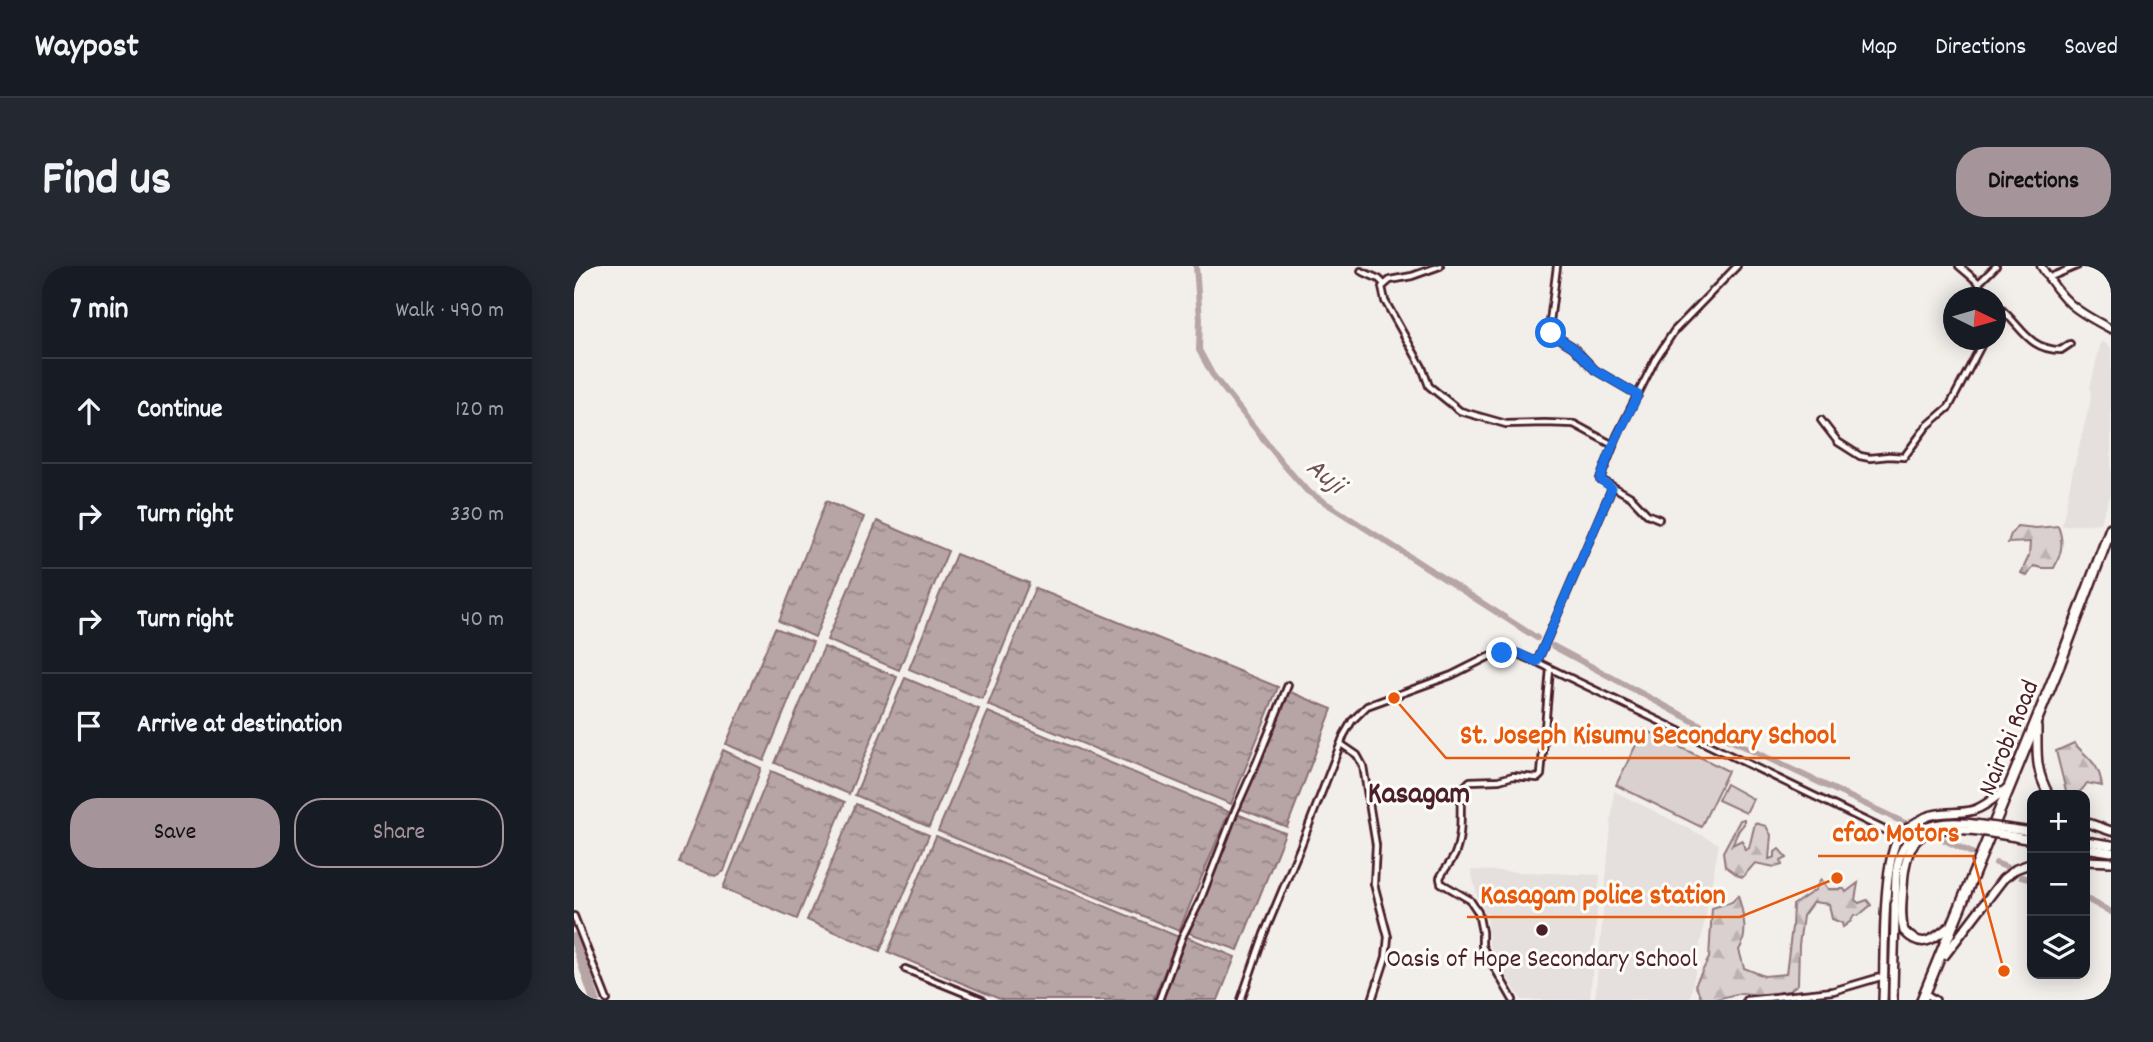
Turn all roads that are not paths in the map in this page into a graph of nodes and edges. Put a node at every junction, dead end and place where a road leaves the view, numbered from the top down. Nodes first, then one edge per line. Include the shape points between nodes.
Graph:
1 (1440, 266) edge
2 (1557, 266) edge
3 (1737, 266) edge
4 (1959, 266) edge
5 (1996, 266) edge
6 (2041, 266) edge
7 (2077, 266) edge
8 (1361, 271) dead end
9 (2048, 278) junction
10 (1979, 283) junction
11 (1384, 284) junction
12 (1980, 287) edge
13 (2006, 313) edge
14 (2111, 328) edge
15 (2070, 344) dead end
16 (1979, 350) edge
17 (1638, 395) junction
18 (1821, 420) dead end
19 (1613, 445) junction
20 (1612, 488) junction
21 (1659, 519) dead end
22 (2111, 528) edge
23 (2111, 534) edge
24 (1537, 662) junction
25 (1550, 669) junction
26 (1288, 685) dead end
27 (2037, 727) junction
28 (1340, 744) junction
29 (2010, 786) junction
30 (2047, 790) edge
31 (2090, 824) edge
32 (1980, 828) junction
33 (2111, 831) edge
34 (2027, 832) edge
35 (2010, 833) junction
36 (1899, 837) junction
37 (2027, 838) edge
38 (2090, 842) edge
39 (2111, 845) edge
40 (2090, 849) edge
41 (2111, 852) edge
42 (2090, 861) edge
43 (2111, 862) edge
44 (2027, 865) edge
45 (574, 916) edge
46 (1955, 923) junction
47 (1945, 955) junction
48 (905, 969) dead end
49 (1885, 976) junction
50 (1928, 999) edge
51 (607, 1000) edge
52 (982, 1000) edge
53 (1159, 1000) edge
54 (1241, 1000) edge
55 (1372, 1000) edge
56 (1513, 1000) edge
57 (1746, 1000) edge
58 (1883, 1000) edge
59 (1893, 1000) edge

1 - 11 street
2 - 17 street via 1549,330 1595,370
3 - 17 street via 1674,331
4 - 10 street
5 - 10 street
6 - 9 main road
7 - 9 street
8 - 11 street
9 - 14 main road via 2071,306
10 - 12 street
11 - 19 street via 1385,300 1426,382 1460,411 1506,424 1574,424
13 - 15 street via 2040,347 2061,350
16 - 18 street via 1948,407 1904,457 1860,456 1838,442
17 - 19 street
19 - 20 street via 1600,479
20 - 21 street
20 - 24 street
22 - 29 highway, Nairobi Road
23 - 27 highway, Nairobi Road
24 - 25 street
24 - 28 street via 1518,653 1502,653 1367,706 1352,721
25 - 36 street
25 - 56 street via 1542,775 1470,781 1461,790 1459,840 1455,856 1440,878 1470,900 1478,912 1482,946
26 - 53 street
27 - 30 main road via 2036,760
27 - 47 highway, Nairobi Road
28 - 54 street
28 - 55 street via 1357,755 1363,766 1375,835 1374,884 1388,937
29 - 36 main road via 1983,807 1933,815
29 - 46 highway, Nairobi Road
31 - 33 main road
32 - 35 main road, bridge
32 - 46 main road via 1924,834 1909,850 1904,867 1904,931 1922,942
32 - 59 main road via 1964,822 1924,827 1901,853 1896,877
34 - 35 main road
35 - 37 main road
36 - 49 main road via 1891,852
38 - 39 main road
40 - 41 main road
42 - 43 main road
44 - 47 main road via 2003,879
45 - 51 street
46 - 50 highway, Nairobi Road
47 - 50 highway, Nairobi Road
48 - 52 street
49 - 57 street via 1833,991
49 - 58 main road

